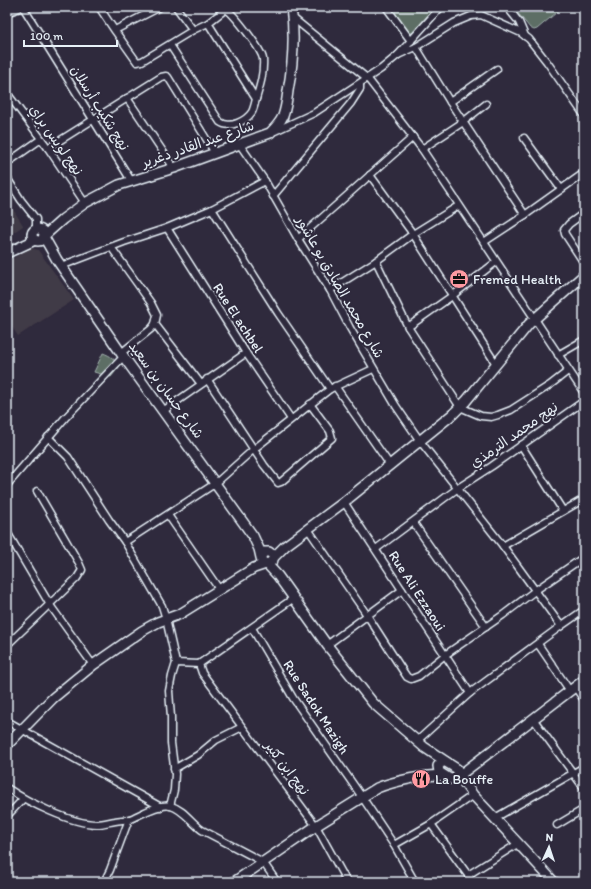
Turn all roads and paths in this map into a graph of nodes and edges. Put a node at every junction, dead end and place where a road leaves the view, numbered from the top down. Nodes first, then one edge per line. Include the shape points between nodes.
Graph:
1 (18, 7) edge
2 (23, 7) edge
3 (99, 7) edge
4 (160, 7) edge
5 (176, 7) edge
6 (291, 7) edge
7 (386, 7) edge
8 (441, 7) edge
9 (506, 7) edge
10 (226, 8) edge
11 (7, 11) edge
12 (293, 18) junction
13 (208, 23) junction
14 (117, 29) dead end
15 (193, 30) junction
16 (526, 37) junction
17 (411, 41) junction
18 (170, 45) junction
19 (416, 47) junction
20 (398, 55) junction
21 (497, 69) dead end
22 (368, 79) junction
23 (360, 84) junction
24 (7, 93) edge
25 (127, 98) junction
26 (256, 99) junction
27 (450, 102) junction
28 (486, 104) dead end
29 (584, 115) edge
30 (93, 120) junction
31 (463, 122) junction
32 (270, 133) junction
33 (413, 137) junction
34 (524, 138) dead end
35 (41, 139) junction
36 (240, 145) junction
37 (48, 148) junction
38 (422, 149) junction
39 (216, 153) junction
40 (7, 163) edge
41 (174, 168) junction
42 (584, 172) edge
43 (370, 175) junction
44 (7, 178) edge
45 (264, 181) junction
46 (132, 182) junction
47 (561, 189) junction
48 (273, 196) junction
49 (85, 203) junction
50 (458, 206) junction
51 (212, 208) junction
52 (584, 213) edge
53 (525, 215) junction
54 (167, 228) junction
55 (413, 234) junction
56 (38, 235) junction
57 (298, 239) junction
58 (484, 242) junction
59 (111, 247) junction
60 (10, 252) edge
61 (376, 261) junction
62 (496, 262) junction
63 (59, 263) junction
64 (584, 263) edge
65 (584, 277) edge
66 (330, 290) junction
67 (452, 296) junction
68 (534, 319) junction
69 (155, 324) junction
70 (408, 327) junction
71 (584, 340) edge
72 (246, 353) junction
73 (122, 354) junction
74 (558, 355) junction
75 (496, 364) junction
76 (373, 369) junction
77 (568, 371) junction
78 (208, 379) junction
79 (201, 384) junction
80 (333, 387) junction
81 (584, 393) edge
82 (584, 400) edge
83 (310, 404) junction
84 (460, 407) junction
85 (163, 411) junction
86 (291, 419) junction
87 (48, 437) junction
88 (420, 441) junction
89 (521, 445) junction
90 (254, 449) junction
91 (390, 465) junction
92 (216, 483) junction
93 (7, 484) edge
94 (458, 488) junction
95 (37, 491) dead end
96 (584, 498) edge
97 (344, 502) junction
98 (563, 511) junction
99 (168, 515) junction
100 (413, 522) junction
101 (308, 529) junction
102 (7, 532) edge
103 (125, 542) junction
104 (503, 546) junction
105 (376, 548) junction
106 (584, 557) edge
107 (267, 558) junction
108 (219, 589) junction
109 (402, 590) junction
110 (536, 590) junction
111 (294, 598) junction
112 (50, 605) junction
113 (584, 610) edge
114 (367, 615) junction
115 (166, 619) junction
116 (561, 626) junction
117 (486, 627) junction
118 (252, 628) junction
119 (538, 644) junction
120 (7, 645) edge
121 (327, 645) junction
122 (444, 655) junction
123 (176, 663) junction
124 (199, 664) junction
125 (93, 665) junction
126 (584, 680) edge
127 (572, 689) junction
128 (470, 693) junction
129 (584, 700) edge
130 (534, 720) junction
131 (7, 721) edge
132 (242, 727) junction
133 (22, 730) junction
134 (417, 741) junction
135 (7, 745) edge
136 (424, 747) junction
137 (584, 766) edge
138 (437, 768) junction
139 (174, 769) junction
140 (453, 773) junction
141 (573, 774) junction
142 (424, 777) junction
143 (7, 788) edge
144 (584, 788) edge
145 (473, 796) junction
146 (362, 797) junction
147 (23, 799) junction
148 (170, 806) junction
149 (162, 807) junction
150 (584, 809) edge
151 (7, 816) edge
152 (496, 818) junction
153 (129, 819) junction
154 (431, 824) junction
155 (557, 825) dead end
156 (316, 826) junction
157 (519, 843) junction
158 (394, 845) junction
159 (263, 862) junction
160 (468, 875) junction
161 (104, 882) edge
162 (234, 882) edge
163 (277, 882) edge
164 (347, 882) edge
165 (415, 882) edge
166 (473, 882) edge
167 (554, 882) edge

1 - 11 street
2 - 30 street, نهج شكيب أرسلان
3 - 18 street via 137,62
4 - 14 street
5 - 15 street
6 - 12 street, شارع عبد القادر دغرير
7 - 17 street
8 - 17 street
9 - 16 street via 519,22
10 - 13 street
10 - 26 street via 237,18 262,55 262,78
12 - 22 street
12 - 32 street, شارع عبد القادر دغرير via 292,69 286,100 281,119
13 - 15 street
13 - 26 street
15 - 18 street
16 - 19 street via 481,15 454,23
16 - 29 street
17 - 20 street
18 - 26 street via 222,123 230,125 245,118 253,110
19 - 20 street
19 - 27 street
20 - 22 street
21 - 27 street
22 - 23 street
22 - 33 street
23 - 32 street via 314,113
23 - 48 street via 360,89 351,103
24 - 35 street, نهج لويس براي
25 - 30 street
25 - 39 street via 161,77 168,77
25 - 41 street
27 - 31 street
28 - 31 street
30 - 37 street
30 - 46 street, نهج شكيب أرسلان
31 - 38 street
31 - 53 street
32 - 36 street, شارع عبد القادر دغرير
33 - 38 street
33 - 43 street
34 - 47 street
35 - 37 street, نهج لويس براي
35 - 40 street
36 - 39 street, شارع عبد القادر دغرير
36 - 45 street, شارع محمد الصادق بو عاشور
37 - 49 street, نهج لويس براي
38 - 50 street
39 - 41 street, شارع عبد القادر دغرير
41 - 46 street, شارع عبد القادر دغرير
42 - 47 street
43 - 55 street
43 - 57 street
44 - 56 street via 36,219
45 - 48 street, شارع محمد الصادق بو عاشور
45 - 51 street
46 - 49 street, شارع عبد القادر دغرير via 119,185
47 - 53 street
48 - 57 street, شارع محمد الصادق بو عاشور
49 - 56 street, شارع عبد القادر دغرير
50 - 55 street
50 - 58 street
51 - 54 street
51 - 80 street via 278,313
52 - 64 street via 564,230
53 - 58 street
54 - 59 street
54 - 72 street, Rue El achbel
55 - 61 street
55 - 67 street
56 - 60 street, شارع عبد القادر دغرير
56 - 63 street, شارع حسان بن سعيد
57 - 66 street, شارع محمد الصادق بو عاشور
58 - 62 street
59 - 63 street
59 - 69 street via 155,308
61 - 66 street
61 - 70 street
62 - 67 street
62 - 68 street
63 - 73 street, شارع حسان بن سعيد
65 - 68 street
66 - 76 street, شارع محمد الصادق بو عاشور
67 - 70 street
67 - 75 street
68 - 74 street
68 - 75 street
69 - 73 street
69 - 79 street
70 - 84 street
71 - 74 street
72 - 78 street
72 - 86 street, Rue El achbel
73 - 85 street, شارع حسان بن سعيد
73 - 87 street
74 - 77 street
75 - 84 street
76 - 80 street
76 - 88 street, شارع محمد الصادق بو عاشور
77 - 81 street
77 - 84 street via 511,410 498,415 481,416
78 - 79 street
78 - 90 street
79 - 85 street
80 - 83 street
80 - 91 street
82 - 89 street, نهج محمد الترمذي
83 - 86 street
83 - 90 street via 330,431 332,438 281,482 277,482 272,476
84 - 88 street
85 - 92 street, شارع حسان بن سعيد
86 - 90 street
87 - 93 street
87 - 103 street via 68,457
88 - 91 street
88 - 94 street, شارع محمد الصادق بو عاشور
89 - 94 street, نهج محمد الترمذي
89 - 98 street
90 - 92 street
91 - 97 street
92 - 99 street
92 - 107 street, شارع حسان بن سعيد
94 - 100 street, نهج محمد الترمذي
94 - 104 street
95 - 112 street via 82,570
96 - 98 street
97 - 101 street
97 - 105 street, Rue Ali Ezzaoui
98 - 104 street
99 - 103 street
99 - 108 street
100 - 105 street, نهج محمد الترمذي
100 - 117 street
101 - 107 street
101 - 114 street
102 - 112 street
103 - 115 street via 162,606
104 - 110 street
105 - 109 street, Rue Ali Ezzaoui
106 - 110 street
107 - 108 street
107 - 111 street, شارع حسان بن سعيد
108 - 115 street via 180,614
109 - 114 street
109 - 122 street, Rue Ali Ezzaoui
110 - 116 street
110 - 117 street
111 - 118 street
111 - 121 street, شارع حسان بن سعيد
112 - 120 street
112 - 125 street
113 - 116 street
114 - 121 street
114 - 122 street via 409,678 416,677
115 - 123 street
115 - 125 street via 142,631
116 - 119 street
117 - 122 street
118 - 124 street
118 - 146 street, Rue Sadok Mazigh via 294,698
119 - 127 street
119 - 128 street
121 - 134 street, شارع حسان بن سعيد via 373,703
122 - 128 street, Rue Ali Ezzaoui
123 - 124 street
123 - 139 street via 169,691
124 - 132 street, نهج ابن كثير via 202,673
125 - 133 street via 53,698
126 - 127 street
127 - 129 street
127 - 130 street
128 - 134 street
130 - 140 street via 474,766
130 - 141 street
131 - 133 street
132 - 139 street via 216,740 198,755
132 - 156 street, نهج ابن كثير
133 - 135 street
133 - 149 street
134 - 136 street, شارع حسان بن سعيد
136 - 138 street, شارع حسان بن سعيد
136 - 140 street, شارع حسان بن سعيد
137 - 141 street
138 - 140 street via 442,762
138 - 142 street
139 - 148 street via 175,782
140 - 142 street
140 - 145 street, شارع حسان بن سعيد
141 - 144 street
141 - 152 street
142 - 146 street via 387,784
143 - 147 street
145 - 152 street, شارع حسان بن سعيد
145 - 154 street
146 - 156 street
146 - 158 street, Rue Sadok Mazigh
147 - 151 street
147 - 153 street via 78,822 97,824
148 - 149 street
148 - 159 street via 202,830
149 - 153 street
150 - 155 street
152 - 157 street, شارع حسان بن سعيد
153 - 161 street
154 - 158 street
154 - 160 street
156 - 159 street
156 - 164 street, نهج ابن كثير
157 - 160 street
157 - 167 street, شارع حسان بن سعيد
158 - 165 street, Rue Sadok Mazigh
159 - 162 street
159 - 163 street
160 - 166 street

